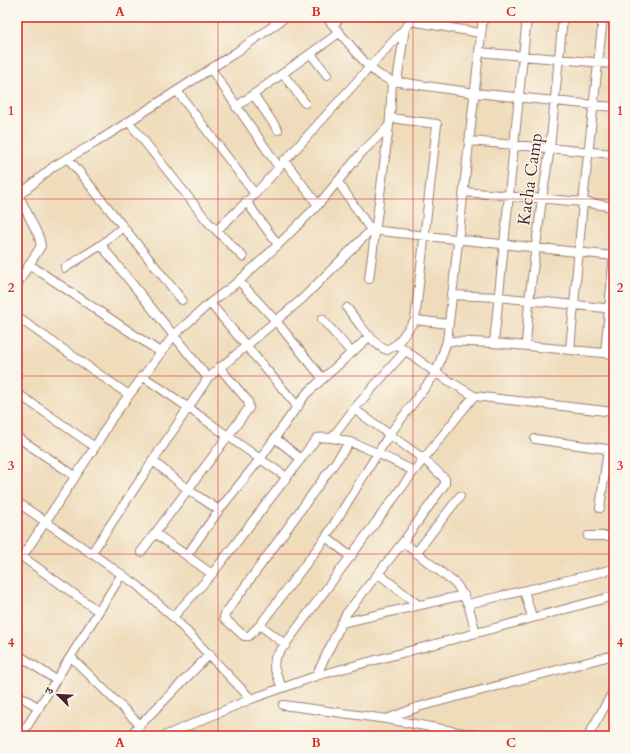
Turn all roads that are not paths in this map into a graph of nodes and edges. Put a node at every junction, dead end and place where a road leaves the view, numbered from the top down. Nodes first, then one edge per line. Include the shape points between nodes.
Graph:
1 (269, 17) edge
2 (286, 17) edge
3 (326, 17) edge
4 (341, 17) edge
5 (448, 17) edge
6 (483, 17) edge
7 (527, 17) edge
8 (563, 17) edge
9 (603, 17) edge
10 (413, 19) edge
11 (275, 25) junction
12 (333, 25) junction
13 (446, 27) junction
14 (405, 28) junction
15 (339, 33) junction
16 (480, 33) junction
17 (479, 52) junction
18 (311, 54) junction
19 (523, 55) junction
20 (559, 59) junction
21 (599, 62) junction
22 (614, 64) edge
23 (368, 66) junction
24 (211, 69) junction
25 (283, 74) junction
26 (327, 75) dead end
27 (394, 81) junction
28 (176, 91) junction
29 (475, 92) junction
30 (252, 94) junction
31 (519, 98) junction
32 (555, 102) junction
33 (304, 103) dead end
34 (594, 106) junction
35 (236, 107) junction
36 (614, 107) edge
37 (390, 118) junction
38 (129, 122) junction
39 (388, 127) junction
40 (278, 130) dead end
41 (470, 141) junction
42 (514, 144) junction
43 (550, 148) junction
44 (588, 152) junction
45 (614, 154) edge
46 (68, 158) junction
47 (281, 163) junction
48 (338, 182) junction
49 (464, 192) junction
50 (255, 194) junction
51 (509, 196) junction
52 (18, 197) edge
53 (542, 199) junction
54 (246, 202) junction
55 (583, 202) junction
56 (318, 205) junction
57 (614, 207) edge
58 (123, 227) junction
59 (217, 230) junction
60 (373, 230) junction
61 (425, 237) junction
62 (458, 239) junction
63 (504, 244) junction
64 (101, 245) junction
65 (278, 245) junction
66 (536, 249) junction
67 (579, 252) junction
68 (614, 253) edge
69 (614, 256) edge
70 (243, 257) dead end
71 (30, 265) junction
72 (65, 268) dead end
73 (369, 279) dead end
74 (239, 281) junction
75 (17, 284) edge
76 (451, 295) junction
77 (499, 297) junction
78 (182, 300) dead end
79 (530, 301) junction
80 (210, 303) junction
81 (573, 305) junction
82 (347, 308) dead end
83 (611, 309) edge
84 (17, 317) edge
85 (322, 319) dead end
86 (415, 320) junction
87 (276, 321) junction
88 (449, 324) junction
89 (174, 335) junction
90 (370, 336) junction
91 (447, 341) junction
92 (494, 343) junction
93 (397, 344) junction
94 (246, 345) junction
95 (526, 345) junction
96 (406, 350) junction
97 (570, 350) junction
98 (160, 352) junction
99 (352, 353) junction
100 (605, 353) junction
101 (614, 354) edge
102 (219, 367) junction
103 (436, 373) junction
104 (142, 376) junction
105 (208, 378) junction
106 (324, 379) junction
107 (17, 393) edge
108 (129, 396) junction
109 (474, 396) junction
110 (190, 407) junction
111 (298, 407) junction
112 (354, 409) junction
113 (614, 412) edge
114 (228, 435) junction
115 (389, 435) junction
116 (17, 437) edge
117 (275, 438) junction
118 (332, 438) junction
119 (535, 438) dead end
120 (350, 442) junction
121 (95, 447) junction
122 (611, 450) edge
123 (378, 454) junction
124 (260, 459) junction
125 (301, 459) junction
126 (152, 460) junction
127 (425, 460) junction
128 (414, 471) junction
129 (75, 476) junction
130 (287, 477) junction
131 (187, 489) junction
132 (460, 496) dead end
133 (17, 502) edge
134 (600, 508) dead end
135 (219, 510) junction
136 (46, 522) junction
137 (155, 533) junction
138 (588, 536) dead end
139 (614, 536) edge
140 (326, 537) junction
141 (404, 542) junction
142 (141, 552) dead end
143 (416, 553) junction
144 (91, 554) junction
145 (20, 555) edge
146 (187, 555) junction
147 (351, 557) junction
148 (614, 569) edge
149 (122, 574) junction
150 (212, 574) junction
151 (379, 574) junction
152 (524, 591) junction
153 (464, 596) junction
154 (614, 596) edge
155 (468, 604) junction
156 (418, 605) junction
157 (98, 611) junction
158 (532, 617) junction
159 (173, 618) junction
160 (342, 624) junction
161 (260, 625) junction
162 (476, 633) junction
163 (286, 645) junction
164 (17, 654) edge
165 (210, 654) junction
166 (614, 654) edge
167 (71, 657) junction
168 (316, 676) junction
169 (56, 680) junction
170 (282, 688) junction
171 (614, 690) edge
172 (17, 694) edge
173 (252, 699) junction
174 (283, 705) dead end
175 (39, 708) junction
176 (387, 719) junction
177 (140, 725) junction
178 (21, 736) edge
179 (129, 736) edge
180 (164, 736) edge
181 (480, 736) edge
182 (588, 736) edge

1 - 11 lane
2 - 11 street
3 - 12 street
4 - 12 street
5 - 13 street
6 - 16 street
7 - 19 street
8 - 20 street, Kacha Camp
9 - 21 street
10 - 13 street
10 - 14 street
11 - 24 street
12 - 15 street
13 - 16 street
14 - 23 street
14 - 27 street
15 - 18 street
15 - 23 street
16 - 17 street
17 - 19 street
17 - 29 street
18 - 25 street
18 - 26 street
19 - 20 street
19 - 31 street
20 - 21 street
20 - 32 street, Kacha Camp
21 - 22 street
21 - 34 street
23 - 27 street
23 - 47 street
24 - 28 street
24 - 35 street
25 - 30 street
25 - 33 street
27 - 29 street
27 - 37 street
28 - 38 street
28 - 50 street
29 - 31 street
29 - 41 street
30 - 35 street
30 - 40 street
31 - 32 street
31 - 42 street
32 - 34 street
32 - 43 street, Kacha Camp
34 - 36 street
34 - 44 street
35 - 47 street
37 - 39 street
37 - 61 street via 437,124
38 - 46 street
38 - 59 street
39 - 48 street via 363,151
39 - 60 street
41 - 42 street
41 - 49 street
42 - 43 street
42 - 51 street
43 - 44 street
43 - 53 street, Kacha Camp
44 - 45 street
44 - 55 street
46 - 52 street via 54,166
46 - 58 street
47 - 50 street
47 - 56 street
48 - 56 street
48 - 60 street
49 - 51 street
49 - 62 street
50 - 54 street
51 - 53 street
51 - 63 street
52 - 71 street via 41,242
53 - 55 street
53 - 66 street, Kacha Camp
54 - 59 street
54 - 65 street
55 - 57 street
55 - 67 street
56 - 65 street
58 - 64 street
58 - 78 street
59 - 70 street
60 - 61 street
60 - 73 street
60 - 87 street
61 - 62 street
61 - 86 street
62 - 63 street
62 - 76 street
63 - 66 street
63 - 77 street
64 - 72 street
64 - 89 street
65 - 74 street
66 - 67 street
66 - 79 street, Kacha Camp
67 - 69 street
67 - 81 street
68 - 69 street
69 - 83 street
71 - 75 street
71 - 98 street
74 - 80 street
74 - 87 street
76 - 77 street
76 - 88 street
77 - 79 street
77 - 92 street
79 - 81 street
79 - 95 street, Kacha Camp
80 - 89 street
80 - 94 street
81 - 83 street
81 - 97 street
82 - 90 street
83 - 100 street
84 - 108 street
85 - 99 street
86 - 88 street
86 - 93 street
87 - 94 street
87 - 106 street
88 - 91 street
89 - 98 street
89 - 105 street
90 - 93 street via 383,349 390,350
90 - 99 street
91 - 92 street
91 - 103 street
92 - 95 street
93 - 96 street
94 - 102 street
94 - 111 street
95 - 97 street
96 - 103 street
96 - 112 street
97 - 100 street
98 - 104 street
99 - 106 street
100 - 101 street
102 - 105 street
102 - 114 street via 250,405
103 - 109 street
103 - 115 street
104 - 108 street
104 - 110 street
105 - 110 street
106 - 111 street via 310,390
107 - 121 street
108 - 121 street
109 - 113 street
109 - 127 street
110 - 114 street
110 - 126 street
111 - 117 street
112 - 115 street
112 - 118 street
114 - 124 street
114 - 131 street
115 - 123 street
115 - 127 street
116 - 129 street
117 - 124 street
117 - 125 street
118 - 120 street
118 - 125 street via 317,438
119 - 122 street
120 - 123 street
120 - 161 street via 224,616 247,637
121 - 129 street
122 - 134 street
123 - 128 street
123 - 140 street
124 - 130 street
124 - 135 street
125 - 130 street
126 - 131 street
126 - 144 street
127 - 128 street
127 - 141 street via 445,479 445,484
128 - 147 street
129 - 136 street
130 - 150 street
131 - 135 street
131 - 137 street
132 - 143 street
133 - 136 street
135 - 146 street
136 - 144 street
136 - 145 street
137 - 142 street
137 - 146 street
138 - 139 street
140 - 147 street
140 - 161 street
141 - 143 street
141 - 151 street
143 - 153 street via 457,585
144 - 149 street
145 - 157 street
146 - 150 street
147 - 163 street
148 - 152 street
149 - 157 street
149 - 159 street
150 - 159 street
151 - 156 street
151 - 160 street via 352,606
152 - 155 street
152 - 158 street
153 - 155 street
153 - 156 street
154 - 158 street
155 - 162 street
156 - 160 street
157 - 167 street
158 - 162 street
159 - 165 street
160 - 168 street
161 - 163 street
162 - 168 street
163 - 170 street via 273,662
164 - 169 street
165 - 173 street
165 - 177 street
166 - 176 street via 418,707
167 - 169 street
167 - 177 street
168 - 170 street
169 - 175 street
170 - 173 street
171 - 182 street
172 - 175 street
173 - 180 street
174 - 176 street
175 - 178 street
176 - 181 street
177 - 179 street

